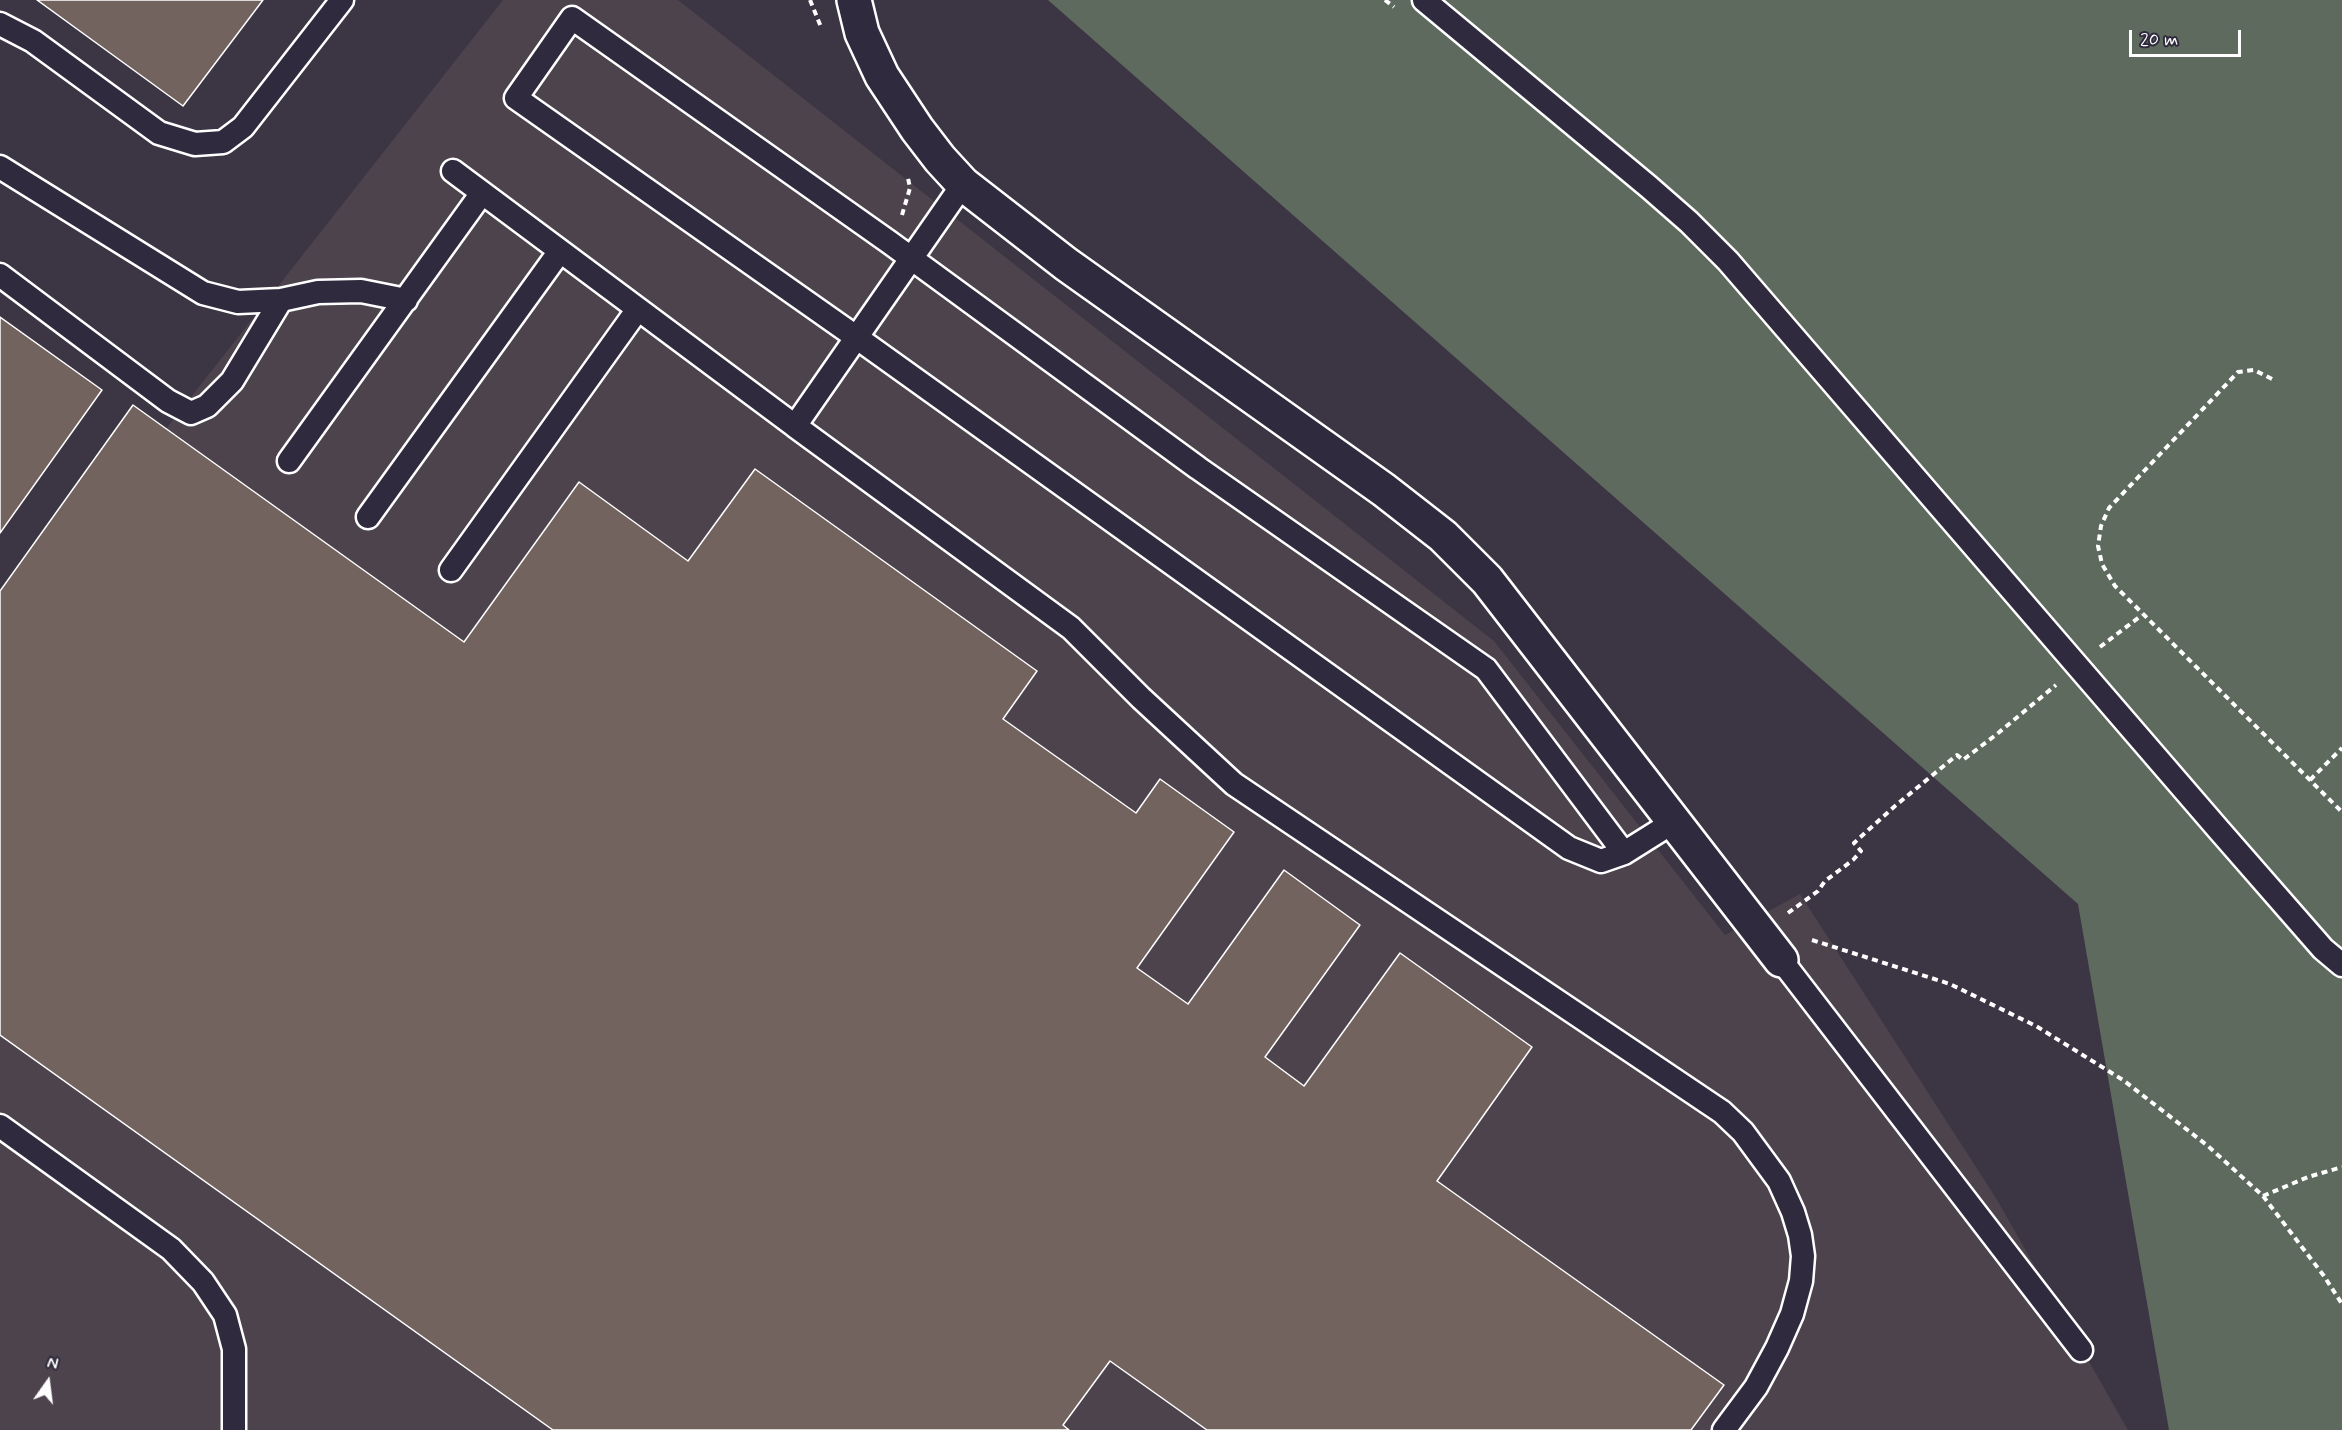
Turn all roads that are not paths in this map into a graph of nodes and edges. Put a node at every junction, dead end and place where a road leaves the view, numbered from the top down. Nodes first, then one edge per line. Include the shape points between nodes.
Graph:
1 (342, 0) edge
2 (854, 0) edge
3 (1424, 0) edge
4 (0, 24) edge
5 (0, 167) edge
6 (453, 171) dead end
7 (963, 184) junction
8 (482, 193) junction
9 (560, 251) junction
10 (911, 259) junction
11 (0, 275) edge
12 (281, 300) junction
13 (406, 300) junction
14 (638, 309) junction
15 (856, 338) junction
16 (795, 426) junction
17 (289, 461) dead end
18 (368, 517) dead end
19 (451, 570) dead end
20 (1675, 821) junction
21 (1624, 853) junction
22 (1781, 960) joint
23 (2342, 965) edge
24 (0, 1126) edge
25 (2081, 1350) dead end
26 (234, 1430) edge
27 (1725, 1430) edge

1 - 4 lane via 243,127 223,142 195,144 159,133 33,42
2 - 7 street via 862,33 882,76 917,129
3 - 23 lane via 1649,187 1728,261 2219,830 2323,949
5 - 12 lane via 203,293 238,302
6 - 8 lane
7 - 10 lane
7 - 20 street via 1066,264 1443,536 1487,580
8 - 9 lane
8 - 13 lane
9 - 14 lane
9 - 18 lane
10 - 15 lane
10 - 15 lane via 572,18 522,89 516,98
10 - 21 lane via 1198,468 1486,669
11 - 12 lane via 168,401 191,413 207,406 232,381
12 - 13 lane via 318,292 361,291
13 - 17 lane
14 - 16 lane
14 - 19 lane
15 - 16 lane
15 - 21 lane via 1569,848 1601,861
16 - 27 lane via 1071,628 1234,784 1722,1112 1743,1132 1779,1181 1793,1212 1803,1256 1792,1314 1777,1348 1756,1387
20 - 21 lane
20 - 22 street
22 - 25 lane
24 - 26 lane via 171,1249 203,1282 225,1315 234,1348

